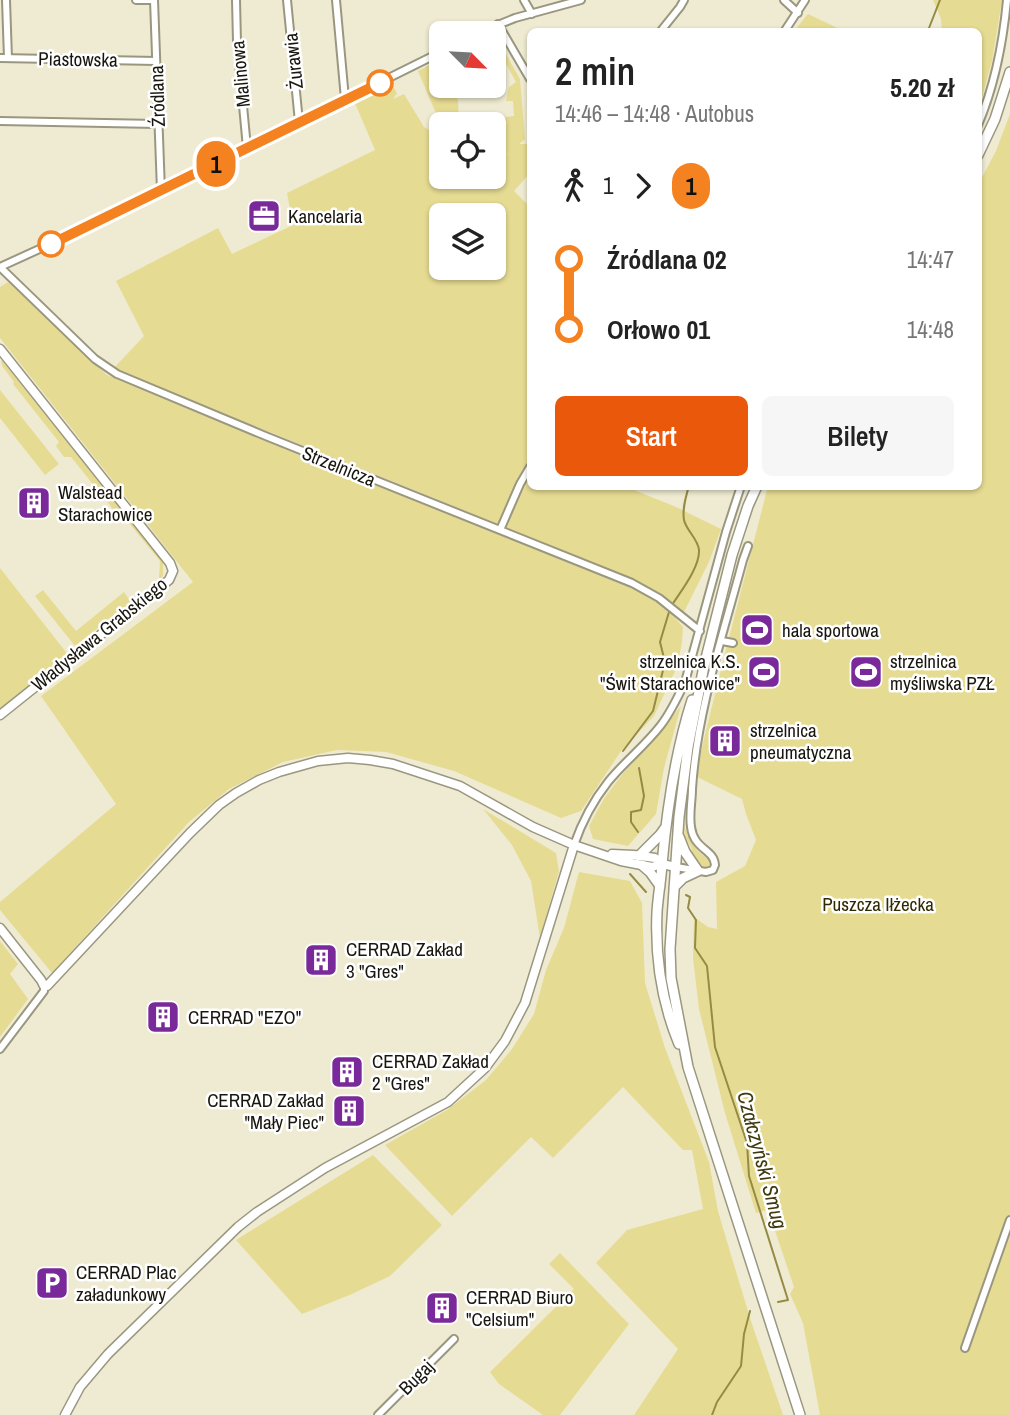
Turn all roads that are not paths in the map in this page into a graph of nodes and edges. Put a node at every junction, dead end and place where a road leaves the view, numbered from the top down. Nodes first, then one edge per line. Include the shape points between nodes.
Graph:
1 (6, 0) edge
2 (136, 0) edge
3 (154, 0) edge
4 (236, 0) edge
5 (288, 0) edge
6 (336, 0) edge
7 (524, 0) edge
8 (581, 0) edge
9 (684, 0) edge
10 (784, 0) edge
11 (805, 0) edge
12 (1007, 0) edge
13 (798, 13) junction
14 (532, 14) junction
15 (506, 21) edge
16 (663, 28) edge
17 (787, 28) edge
18 (506, 38) edge
19 (4, 58) edge
20 (429, 58) edge
21 (156, 61) junction
22 (1010, 72) edge
23 (527, 74) edge
24 (345, 99) junction
25 (982, 114) edge
26 (0, 121) edge
27 (299, 122) junction
28 (158, 124) junction
29 (982, 147) edge
30 (247, 148) junction
31 (161, 191) junction
32 (0, 267) edge
33 (0, 349) edge
34 (527, 472) edge
35 (740, 490) edge
36 (755, 490) edge
37 (500, 530) junction
38 (748, 546) dead end
39 (700, 631) junction
40 (722, 640) junction
41 (733, 643) dead end
42 (704, 666) junction
43 (0, 715) edge
44 (666, 827) junction
45 (678, 832) junction
46 (574, 845) junction
47 (640, 860) junction
48 (662, 864) junction
49 (676, 867) junction
50 (698, 871) junction
51 (660, 886) junction
52 (674, 887) junction
53 (0, 928) edge
54 (44, 986) junction
55 (0, 1049) edge
56 (687, 1060) junction
57 (1010, 1220) edge
58 (454, 1339) dead end
59 (965, 1348) dead end
60 (65, 1415) edge
61 (378, 1415) edge
62 (800, 1415) edge

1 - 19 street
2 - 3 street
3 - 21 street, Źródlana
4 - 30 street, Malinowa
5 - 27 street, Żurawia
6 - 24 street
7 - 14 street
8 - 14 street
9 - 16 street
10 - 13 street
11 - 13 street
12 - 25 street via 999,60
13 - 17 street
14 - 15 street
18 - 23 street
19 - 21 street, Piastowska
20 - 24 street
21 - 28 street, Źródlana
22 - 29 main road
24 - 27 street
26 - 28 street
27 - 30 street
28 - 31 street, Źródlana
30 - 31 street
31 - 32 street
32 - 37 street, Strzelnicza via 86,351 117,374
33 - 43 street, Władysława Grabskiego via 173,569 164,584
34 - 37 street
35 - 39 street
36 - 42 main road via 732,555
37 - 39 street, Strzelnicza via 650,592
38 - 40 street
39 - 46 street via 677,699 661,725 597,797
40 - 41 street
40 - 50 street via 699,735 690,813 694,838 716,862 713,870
42 - 44 main road via 678,753
42 - 45 main road
44 - 47 main road
44 - 48 main road
45 - 49 main road
45 - 50 main road
46 - 47 street via 621,860
46 - 54 street via 460,786 401,766 348,758 309,763 259,780 219,805
46 - 60 street via 524,1003 485,1068 448,1102 325,1168 238,1227 108,1354 80,1387
47 - 48 street via 652,867
47 - 51 main road
48 - 49 street
48 - 51 main road
49 - 50 street
49 - 52 main road
50 - 52 main road
51 - 56 main road via 657,955 662,990
52 - 56 main road via 671,978
53 - 54 street
54 - 55 street
56 - 62 main road
57 - 59 street
58 - 61 street, Bugaj

